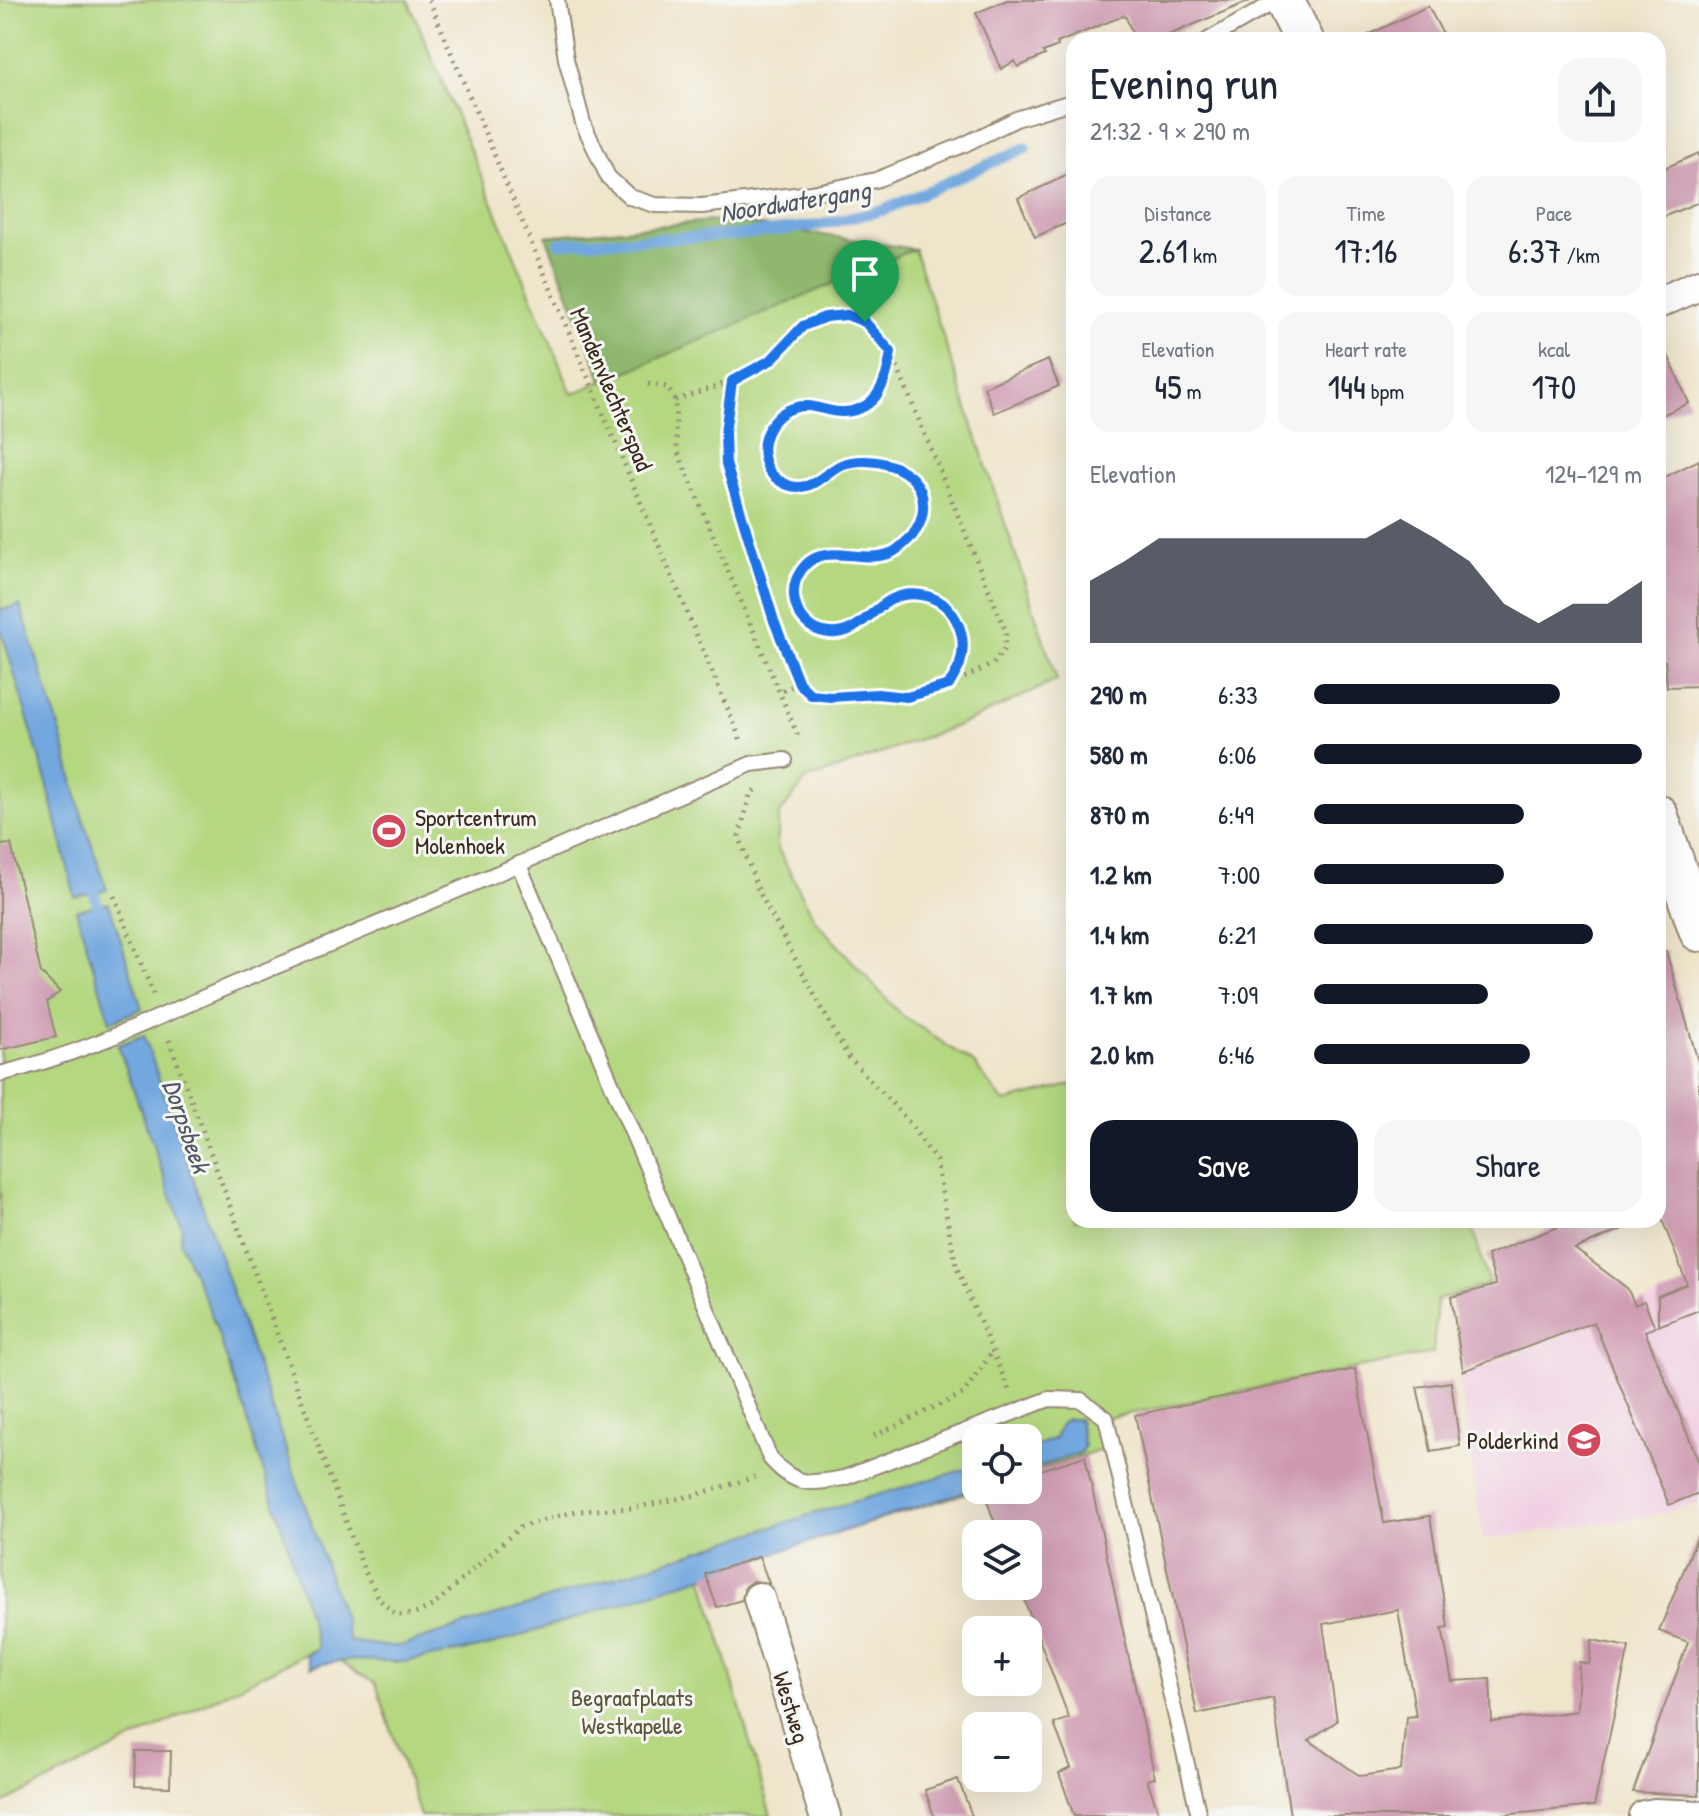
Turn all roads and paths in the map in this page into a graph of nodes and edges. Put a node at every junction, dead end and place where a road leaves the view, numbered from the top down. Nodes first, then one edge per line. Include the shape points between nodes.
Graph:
1 (429, 0) edge
2 (557, 0) edge
3 (1281, 0) edge
4 (1223, 32) edge
5 (1299, 32) edge
6 (1066, 103) edge
7 (1699, 285) edge
8 (1666, 299) edge
9 (891, 352) junction
10 (732, 381) junction
11 (648, 384) dead end
12 (675, 400) junction
13 (799, 683) junction
14 (949, 685) junction
15 (780, 692) junction
16 (785, 760) junction
17 (751, 764) junction
18 (750, 795) junction
19 (1666, 837) edge
20 (519, 865) junction
21 (114, 896) dead end
22 (1699, 932) edge
23 (159, 1015) junction
24 (0, 1074) edge
25 (993, 1351) junction
26 (1017, 1410) junction
27 (864, 1441) dead end
28 (780, 1469) junction
29 (759, 1598) dead end
30 (825, 1816) edge
31 (1199, 1816) edge
32 (1644, 1816) edge
33 (1699, 1816) edge

1 - 17 path, Mandenvlechterspad
2 - 6 lane via 583,123 608,177 630,197 655,205 702,206 876,180 1016,119
3 - 4 lane
3 - 5 street
7 - 8 street
9 - 10 path via 865,322 847,315 825,317 803,326 771,360
9 - 14 path via 1006,632 1004,649 993,664
9 - 14 path via 878,396 861,409 842,413 792,408 767,429 763,447 774,477 787,485 812,484 841,465 862,461 905,472 916,483 923,512 910,538 893,552 821,555 804,566 794,599 808,625 838,633 861,624 892,597 936,600 960,625 964,643
10 - 12 path
10 - 13 path via 726,464 774,621
11 - 12 path via 667,387
12 - 15 path via 677,450
13 - 14 path via 811,695 831,697 907,697
13 - 15 path
15 - 16 path via 797,734
16 - 17 lane
16 - 18 path
17 - 18 path, Mandenvlechterspad
17 - 20 lane
18 - 25 path, Mandenvlechterspad via 739,836 758,890 847,1055 908,1121 936,1161 956,1266
19 - 22 street
20 - 23 lane
20 - 28 lane via 770,1458
21 - 23 path
23 - 24 lane via 80,1051
23 - 28 path via 364,1570 380,1600 397,1615 434,1605 520,1527 576,1511 633,1508 696,1495
25 - 26 path, Mandenvlechterspad
25 - 27 path via 963,1394
26 - 28 lane via 844,1478 812,1484
26 - 31 lane via 1049,1399 1081,1400 1106,1418
29 - 30 street, Westweg
32 - 33 street

